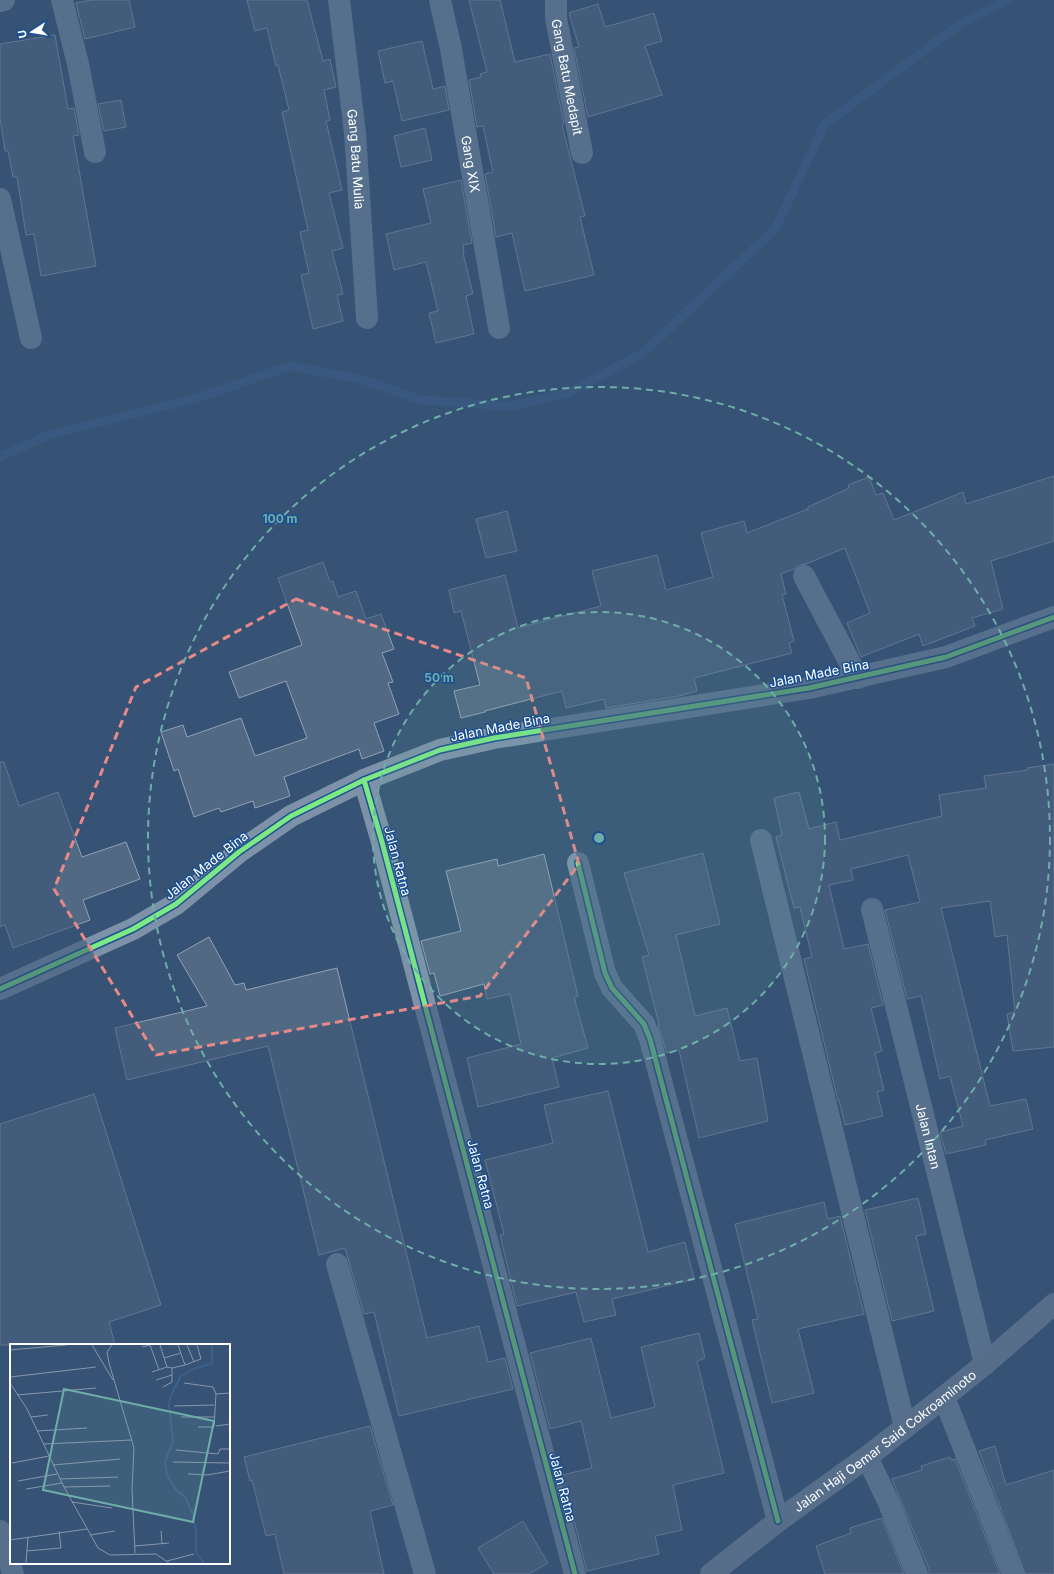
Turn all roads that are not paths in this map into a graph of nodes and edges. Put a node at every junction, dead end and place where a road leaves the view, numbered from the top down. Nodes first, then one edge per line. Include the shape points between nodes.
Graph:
1 (4, 0) edge
2 (62, 0) edge
3 (339, 0) edge
4 (440, 0) edge
5 (556, 0) edge
6 (0, 1) edge
7 (95, 152) dead end
8 (582, 153) dead end
9 (0, 199) edge
10 (367, 318) dead end
11 (499, 328) dead end
12 (31, 338) dead end
13 (804, 576) dead end
14 (1054, 617) edge
15 (858, 678) junction
16 (364, 780) junction
17 (761, 840) dead end
18 (578, 863) dead end
19 (872, 909) dead end
20 (0, 989) edge
21 (338, 1264) dead end
22 (1054, 1304) edge
23 (985, 1364) junction
24 (944, 1397) junction
25 (905, 1427) junction
26 (867, 1457) junction
27 (778, 1521) junction
28 (0, 1531) edge
29 (13, 1574) edge
30 (425, 1574) edge
31 (575, 1574) edge
32 (711, 1574) edge
33 (916, 1574) edge
34 (1013, 1574) edge

1 - 6 street
2 - 7 street via 78,64
3 - 10 street, Gang Batu Mulia via 355,133
4 - 11 street, Gang XIX via 451,49
5 - 8 street, Gang Batu Medapit via 556,18
9 - 12 street
13 - 15 street
14 - 15 street, Jalan Made Bina via 946,657
15 - 16 street, Jalan Made Bina via 494,738 440,750
16 - 20 street, Jalan Made Bina via 291,816 239,852 176,904 134,929
16 - 31 street, Jalan Ratna
17 - 25 street
18 - 27 street via 605,972 612,988 644,1024 650,1039
19 - 23 street, Jalan Intan
21 - 30 street
22 - 23 highway, Jalan Haji Oemar Said Cokroaminoto
23 - 24 highway, Jalan Haji Oemar Said Cokroaminoto
24 - 25 highway, Jalan Haji Oemar Said Cokroaminoto
24 - 34 street
25 - 26 highway, Jalan Haji Oemar Said Cokroaminoto
26 - 27 highway, Jalan Haji Oemar Said Cokroaminoto
26 - 33 street via 889,1503
27 - 32 highway, Jalan Haji Oemar Said Cokroaminoto
28 - 29 street

